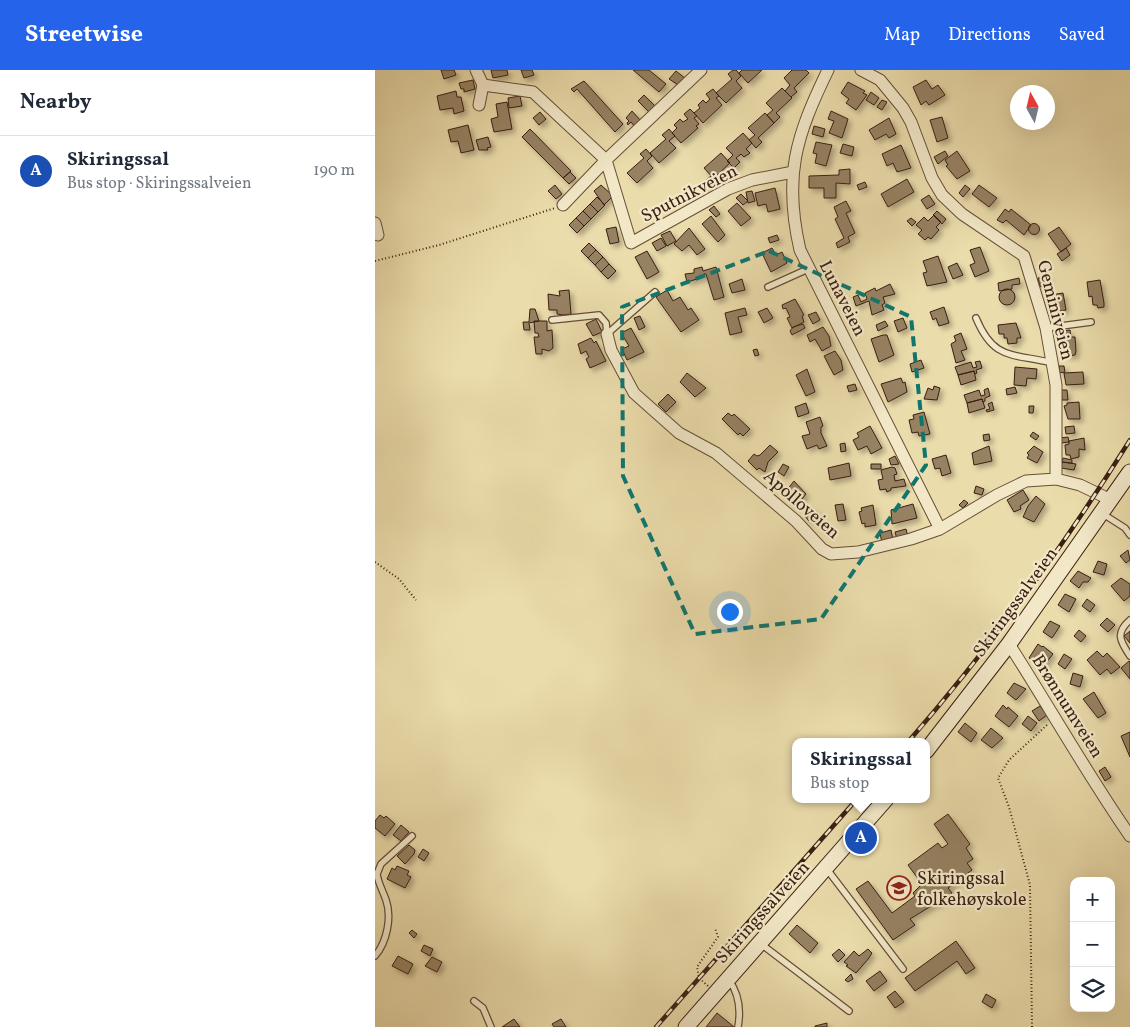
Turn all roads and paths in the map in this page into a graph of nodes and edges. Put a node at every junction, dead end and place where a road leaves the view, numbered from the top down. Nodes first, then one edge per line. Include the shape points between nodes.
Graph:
1 (476, 70) edge
2 (701, 70) edge
3 (828, 70) edge
4 (861, 70) edge
5 (483, 85) junction
6 (479, 105) dead end
7 (606, 160) junction
8 (793, 172) junction
9 (563, 205) joint
10 (375, 223) edge
11 (378, 235) dead end
12 (375, 261) edge
13 (808, 269) junction
14 (768, 287) dead end
15 (655, 292) dead end
16 (976, 318) dead end
17 (552, 320) dead end
18 (1091, 322) dead end
19 (1045, 328) junction
20 (607, 334) junction
21 (1053, 363) junction
22 (1130, 472) edge
23 (1056, 479) junction
24 (1111, 500) junction
25 (1103, 514) junction
26 (940, 529) junction
27 (1130, 535) edge
28 (375, 562) edge
29 (417, 600) dead end
30 (1130, 620) edge
31 (1009, 644) junction
32 (1130, 656) edge
33 (1056, 716) junction
34 (930, 746) edge
35 (883, 803) edge
36 (412, 836) dead end
37 (1130, 836) edge
38 (826, 868) junction
39 (715, 928) dead end
40 (760, 943) junction
41 (375, 956) edge
42 (903, 969) dead end
43 (727, 979) junction
44 (715, 992) junction
45 (474, 1001) dead end
46 (849, 1011) dead end
47 (491, 1027) edge
48 (686, 1027) edge
49 (738, 1027) edge
50 (1032, 1027) edge

1 - 5 street
2 - 7 street
3 - 8 street, Lunaveien via 798,140
4 - 19 street, Geminiveien via 879,80 903,108 941,195 962,214 1024,256
5 - 6 street
5 - 7 street via 533,92
7 - 8 street, Sputnikveien via 631,243 728,189 752,180
7 - 9 street
8 - 13 street, Lunaveien via 794,226
9 - 12 path via 439,245
10 - 11 street
13 - 14 lane
13 - 26 street, Lunaveien
15 - 20 lane
16 - 21 lane via 995,348 1006,354
17 - 20 lane via 599,315 606,323
18 - 19 lane
19 - 21 street, Geminiveien
20 - 26 street, Apolloveien via 611,350 634,393 679,433 729,463 796,521 822,549 842,555
21 - 23 street, Geminiveien
22 - 24 main road, Skiringssalveien
23 - 24 street, Apolloveien via 1080,485
23 - 26 street, Apolloveien via 1016,485
24 - 25 main road, Skiringssalveien
25 - 27 lane
25 - 31 main road, Skiringssalveien
28 - 29 path via 399,579
30 - 32 lane via 1121,627 1119,635
31 - 33 street, Brønnumveien
31 - 34 main road, Skiringssalveien
33 - 37 street, Brønnumveien
33 - 50 path via 1009,760 998,778 1030,885
35 - 38 main road, Skiringssalveien
36 - 41 lane via 381,864 377,874 387,901 389,923
38 - 40 main road, Skiringssalveien
38 - 42 lane
39 - 44 path via 718,937 699,961 697,973
40 - 43 main road, Skiringssalveien
40 - 46 lane
43 - 44 main road, Skiringssalveien
43 - 49 lane via 734,988 739,1006
44 - 48 main road, Skiringssalveien
45 - 47 lane via 483,1008

